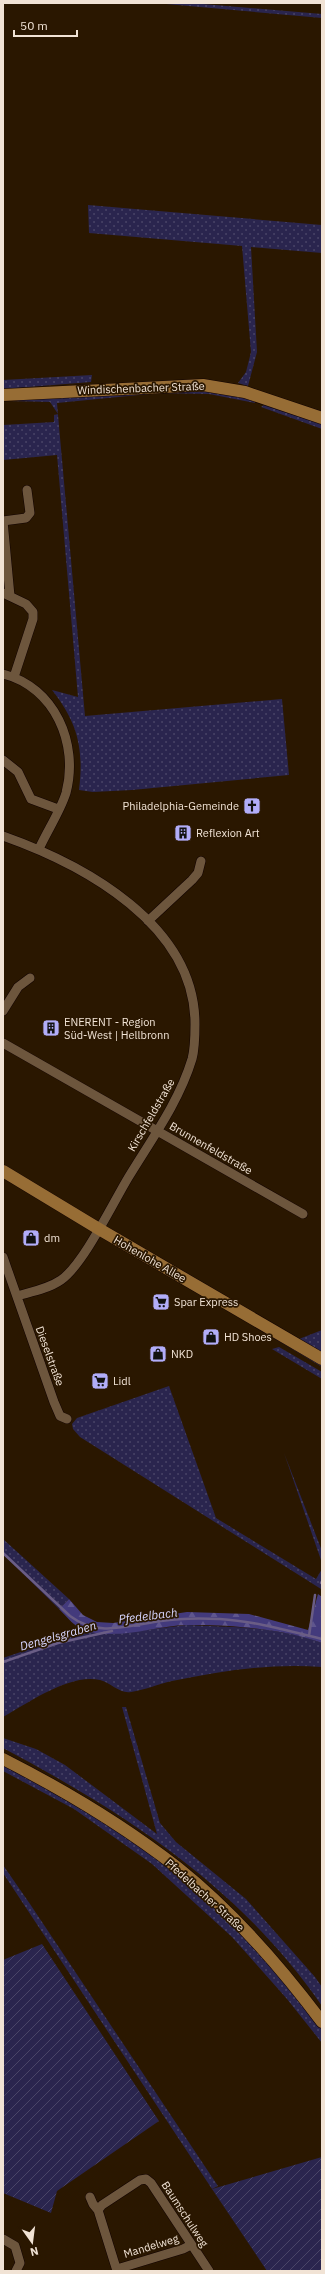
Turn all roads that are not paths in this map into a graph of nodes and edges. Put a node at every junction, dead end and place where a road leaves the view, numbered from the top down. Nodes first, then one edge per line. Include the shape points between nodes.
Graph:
1 (3, 395) edge
2 (322, 418) edge
3 (27, 490) dead end
4 (3, 521) edge
5 (6, 595) edge
6 (3, 674) edge
7 (14, 677) junction
8 (3, 760) edge
9 (58, 809) junction
10 (3, 836) edge
11 (39, 849) junction
12 (201, 861) dead end
13 (148, 921) junction
14 (30, 978) dead end
15 (3, 1011) edge
16 (3, 1043) edge
17 (156, 1131) junction
18 (3, 1170) edge
19 (303, 1214) dead end
20 (99, 1229) junction
21 (3, 1257) edge
22 (17, 1296) junction
23 (322, 1359) edge
24 (67, 1420) dead end
25 (3, 1759) edge
26 (322, 2022) edge
27 (90, 2197) dead end
28 (98, 2210) junction
29 (3, 2239) edge
30 (191, 2245) junction
31 (117, 2270) edge
32 (16, 2271) edge
33 (209, 2271) edge

1 - 2 street, Windischenbacher Straße via 203,385 245,392
3 - 4 street via 30,513 26,518
4 - 5 street
5 - 7 street via 26,604 33,612
6 - 7 street
7 - 9 street via 40,693 52,707 64,730 70,765 65,794
8 - 9 street via 18,772 31,799
9 - 11 street
10 - 11 street, Kirschfeldstraße
11 - 13 street, Kirschfeldstraße via 119,895
12 - 13 street via 198,873 192,880
13 - 17 street, Kirschfeldstraße via 171,947 183,968 195,1009 192,1058 182,1088
14 - 15 street via 18,987
16 - 17 street, Brunnenfeldstraße
17 - 19 street, Brunnenfeldstraße
17 - 20 street, Kirschfeldstraße
18 - 20 street, Hohenlohe Allee
20 - 22 street via 70,1272 61,1280
20 - 23 street, Hohenlohe Allee
21 - 22 street, Dieselstraße
22 - 24 street, Dieselstraße via 54,1402 60,1416
25 - 26 street, Pfedelbacher Straße via 104,1817 178,1868 271,1958
27 - 28 street
28 - 30 street, Baumschulweg via 140,2180 146,2179
28 - 31 street
29 - 32 street via 15,2246 20,2263
30 - 31 street, Mandelweg
30 - 33 street, Baumschulweg

